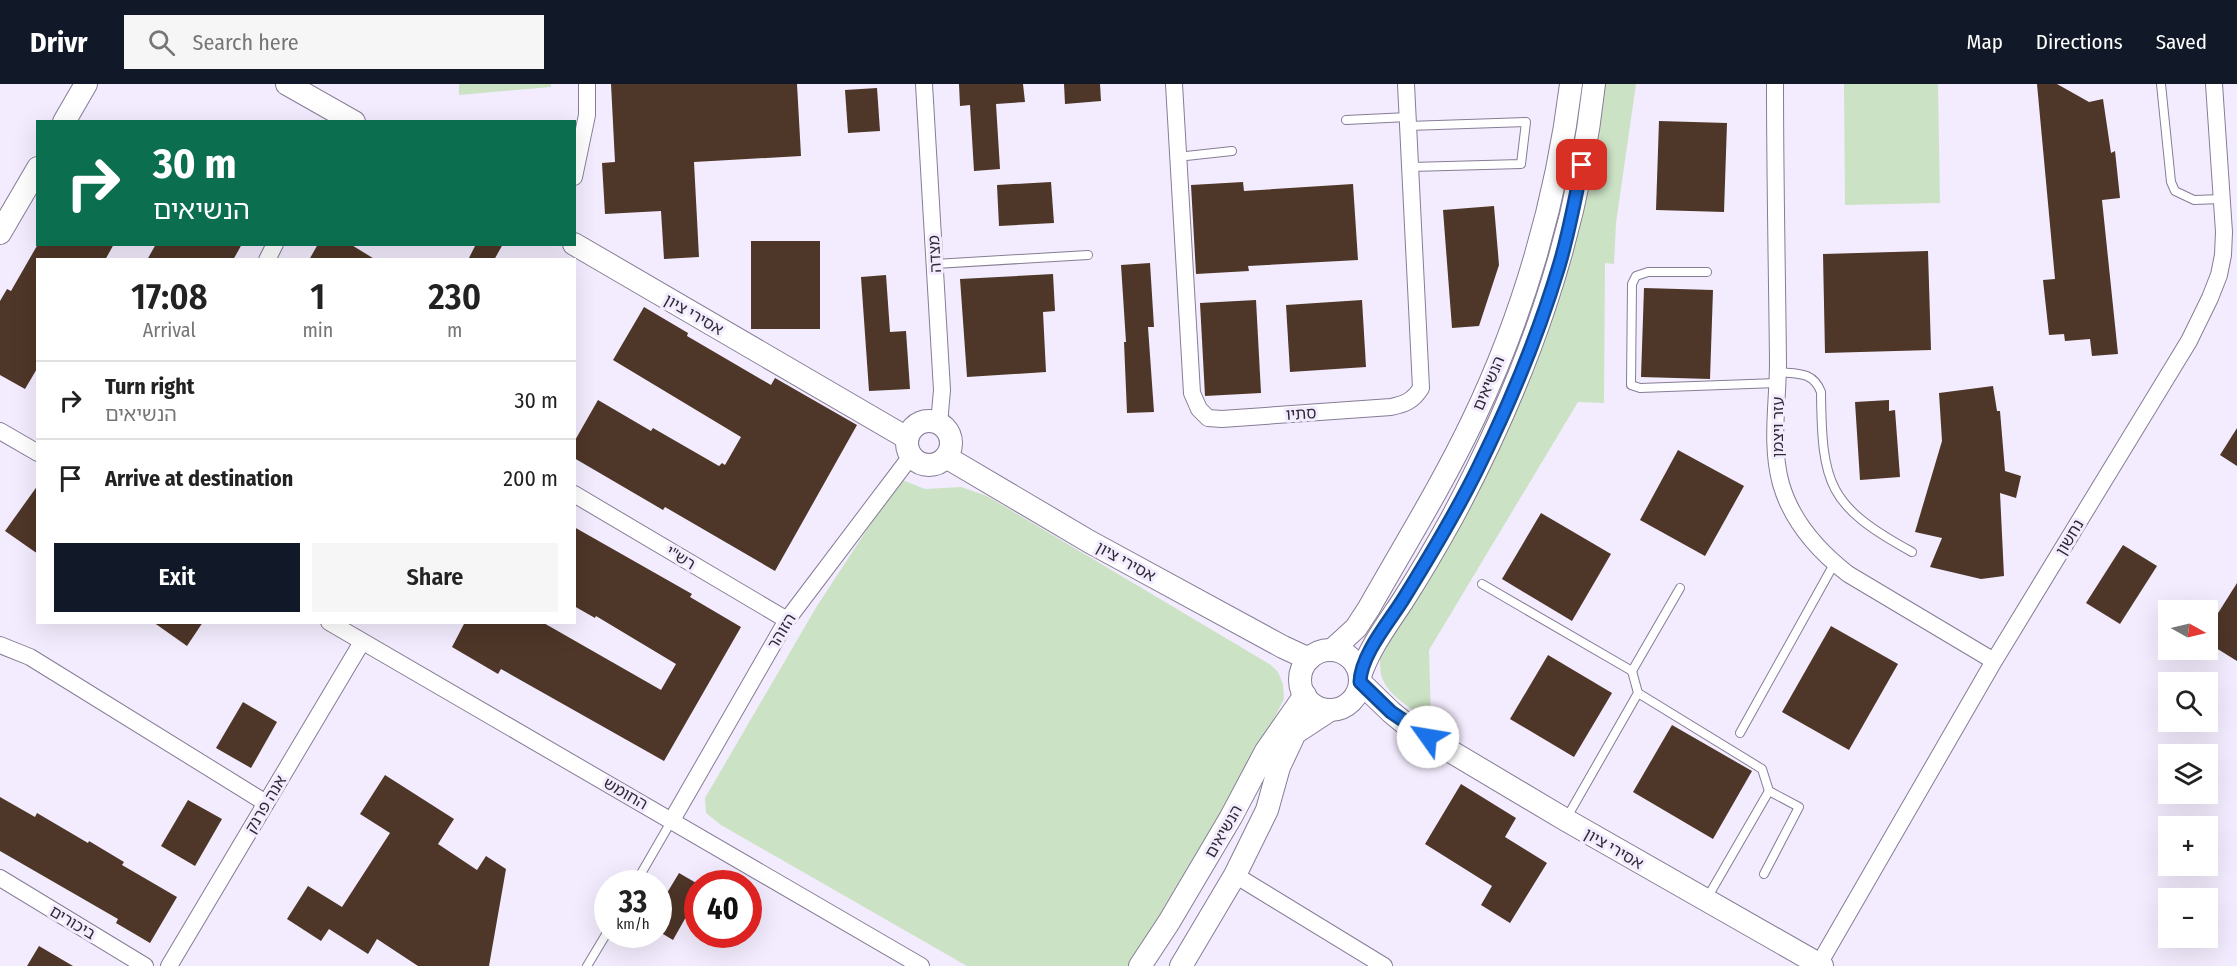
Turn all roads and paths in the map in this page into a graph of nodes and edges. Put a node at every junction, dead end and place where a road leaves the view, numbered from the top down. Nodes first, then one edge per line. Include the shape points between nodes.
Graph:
1 (86, 84) edge
2 (287, 84) edge
3 (587, 84) edge
4 (924, 84) edge
5 (1174, 84) edge
6 (1406, 84) edge
7 (1570, 84) edge
8 (1594, 84) edge
9 (1775, 84) edge
10 (2161, 84) edge
11 (2214, 84) edge
12 (65, 120) edge
13 (345, 120) edge
14 (1346, 120) dead end
15 (1408, 121) junction
16 (1232, 151) dead end
17 (1177, 157) junction
18 (1411, 167) junction
19 (576, 168) edge
20 (36, 171) edge
21 (2222, 199) junction
22 (0, 233) edge
23 (576, 245) edge
24 (1088, 255) dead end
25 (935, 264) junction
26 (1707, 272) dead end
27 (1777, 378) junction
28 (939, 423) junction
29 (0, 431) edge
30 (909, 447) junction
31 (36, 452) edge
32 (946, 458) junction
33 (576, 495) edge
34 (1912, 552) dead end
35 (1834, 564) junction
36 (1482, 584) dead end
37 (1680, 588) dead end
38 (787, 620) junction
39 (332, 624) edge
40 (362, 642) junction
41 (0, 645) edge
42 (1332, 650) junction
43 (1309, 659) junction
44 (1994, 661) junction
45 (1632, 671) junction
46 (1360, 679) junction
47 (1638, 693) junction
48 (1305, 695) junction
49 (1334, 709) junction
50 (1408, 726) junction
51 (1740, 733) dead end
52 (1769, 791) junction
53 (266, 803) junction
54 (672, 820) junction
55 (1566, 820) junction
56 (643, 870) edge
57 (1764, 874) dead end
58 (1235, 875) junction
59 (0, 878) edge
60 (1706, 900) junction
61 (598, 948) edge
62 (1821, 965) edge
63 (145, 966) edge
64 (169, 966) edge
65 (587, 966) edge
66 (921, 966) edge
67 (1140, 966) edge
68 (1181, 966) edge
69 (1384, 966) edge

1 - 12 street
2 - 13 street
3 - 19 street via 588,115
4 - 25 street, מצדה
5 - 17 street, סתיו
6 - 15 street, סתיו
7 - 42 street, הנשיאים via 1541,230 1495,369 1450,464 1369,608 1356,628
8 - 46 street, הנשיאים via 1582,165 1542,320 1496,430 1451,519 1364,662
9 - 27 street, עזר ויצמן
10 - 21 lane via 2175,191 2194,200
11 - 21 street, נחשון
14 - 15 lane
15 - 18 street, סתיו
15 - 18 lane via 1526,122 1521,164
16 - 17 lane
17 - 18 street, סתיו via 1192,393 1208,418 1222,419 1391,407 1415,398 1422,375
20 - 22 street
21 - 44 street, נחשון via 2223,255 2200,320
23 - 30 street, אסירי ציון
24 - 25 lane
25 - 28 street, מצדה via 942,390
26 - 27 lane via 1636,276 1632,284 1631,385 1640,388
27 - 34 lane via 1807,376 1818,384 1824,460 1837,495 1870,528
27 - 35 street, עזר ויצמן via 1774,435 1781,485 1790,510
28 - 30 street via 916,425
28 - 32 street via 950,435
29 - 31 street
30 - 32 street via 916,462 932,465
30 - 38 street, הזוהר
32 - 43 street, אסירי ציון via 1090,542
33 - 38 street, רש"י
35 - 44 street, עזר ויצמן
35 - 51 lane
36 - 45 lane
37 - 45 lane
38 - 54 street, הזוהר
39 - 40 street, החומש
40 - 53 street, אנה פרנק
40 - 54 street, החומש
41 - 53 street via 30,657
42 - 43 street
42 - 46 street via 1348,655 1358,668
43 - 48 street via 1300,676
44 - 62 street, נחשון
45 - 47 lane
46 - 49 street via 1354,698
46 - 50 street, אסירי ציון
47 - 52 lane via 1762,769
47 - 55 lane
48 - 49 street via 1320,708
48 - 67 street, הנשיאים via 1266,751 1231,817
49 - 50 street, אסירי ציון via 1372,713
49 - 58 street, הנשיאים via 1295,733 1279,767 1267,810
50 - 55 street, אסירי ציון
52 - 57 lane via 1799,807
52 - 60 lane
53 - 64 street, אנה פרנק
54 - 56 lane
54 - 66 street, החומש
55 - 60 street, אסירי ציון
58 - 68 street, הנשיאים
58 - 69 street
59 - 63 street, ביכורים
60 - 62 street, אסירי ציון
61 - 65 lane

